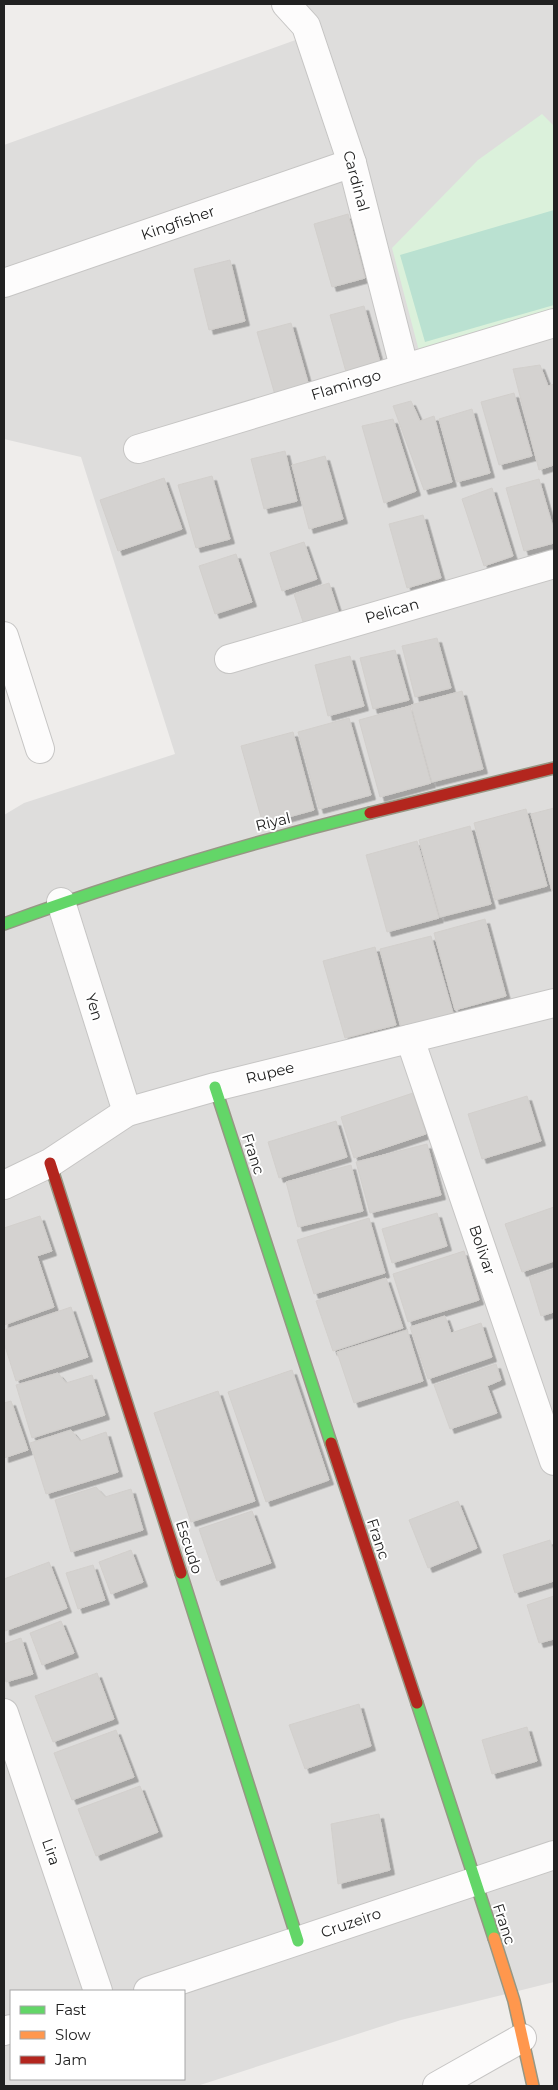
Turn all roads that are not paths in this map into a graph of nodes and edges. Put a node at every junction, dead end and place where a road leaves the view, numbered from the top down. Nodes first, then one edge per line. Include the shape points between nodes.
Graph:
1 (286, 4) edge
2 (352, 163) junction
3 (4, 284) edge
4 (554, 323) edge
5 (404, 368) junction
6 (138, 449) dead end
7 (554, 564) edge
8 (4, 636) edge
9 (229, 659) dead end
10 (40, 749) dead end
11 (554, 768) edge
12 (61, 902) junction
13 (4, 924) edge
14 (554, 1003) edge
15 (410, 1039) junction
16 (215, 1087) junction
17 (127, 1112) junction
18 (50, 1163) junction
19 (4, 1185) edge
20 (554, 1461) edge
21 (4, 1713) edge
22 (554, 1855) edge
23 (474, 1880) junction
24 (298, 1941) junction
25 (98, 1990) edge
26 (151, 1990) edge
27 (522, 2038) junction
28 (437, 2086) edge
29 (533, 2086) edge

1 - 2 street, Cardinal via 306,26
2 - 3 street, Kingfisher
2 - 5 street, Cardinal
4 - 5 street, Flamingo
5 - 6 street, Flamingo
7 - 9 street, Pelican
8 - 10 street
11 - 12 street, Riyal via 258,841
12 - 13 street, Riyal
12 - 17 street, Yen
14 - 15 street, Rupee
15 - 16 street, Rupee
15 - 20 street, Bolivar
16 - 17 street, Rupee
16 - 23 street, Franc
17 - 18 street, Rupee
18 - 19 street, Rupee
18 - 24 street, Escudo
21 - 25 street, Lira
22 - 23 street, Cruzeiro
23 - 24 street, Cruzeiro
23 - 27 street, Franc via 514,2001
24 - 26 street, Cruzeiro
27 - 28 street
27 - 29 street, Franc

